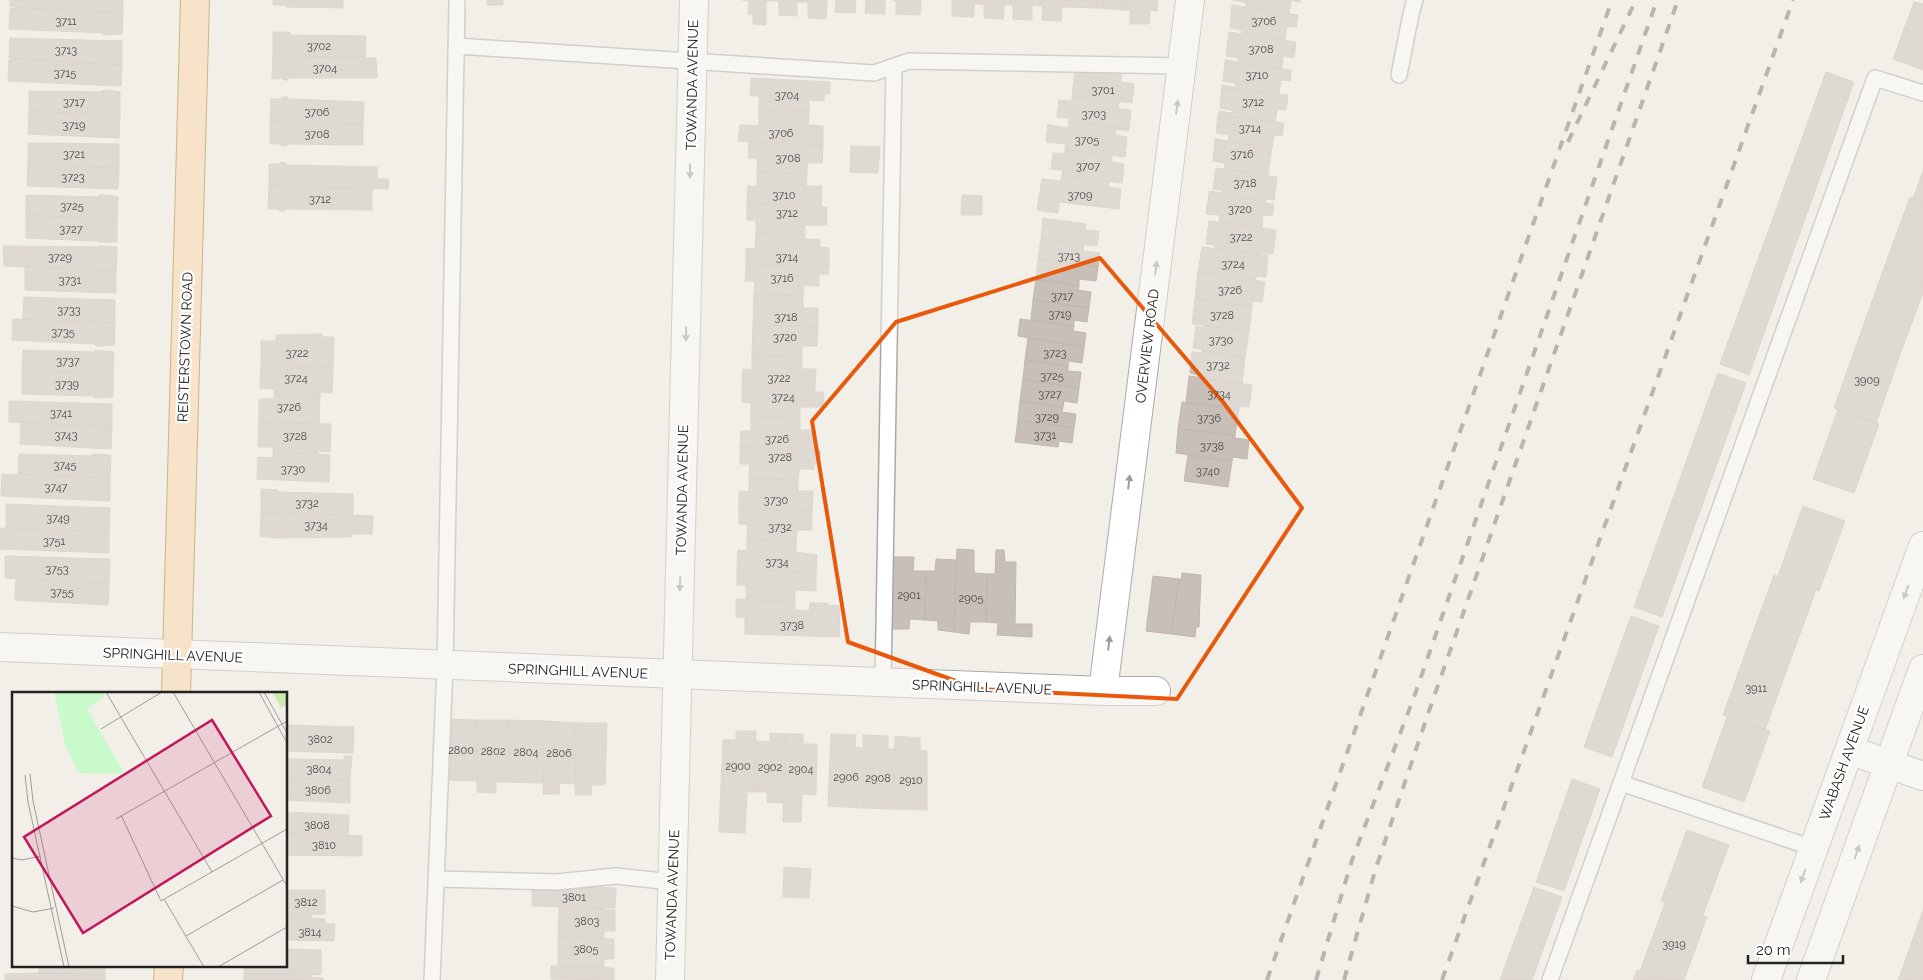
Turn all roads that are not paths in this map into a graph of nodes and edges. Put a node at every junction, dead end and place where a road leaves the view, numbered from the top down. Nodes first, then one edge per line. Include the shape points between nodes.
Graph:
1 (195, 0) edge
2 (457, 0) edge
3 (694, 0) edge
4 (1190, 0) edge
5 (1415, 0) edge
6 (457, 46) junction
7 (693, 62) junction
8 (894, 66) junction
9 (1182, 66) junction
10 (1399, 75) dead end
11 (1923, 93) edge
12 (1923, 546) edge
13 (0, 647) edge
14 (177, 654) junction
15 (445, 666) junction
16 (1923, 669) edge
17 (678, 675) junction
18 (883, 683) junction
19 (1103, 691) junction
20 (1156, 691) dead end
21 (176, 692) edge
22 (1849, 750) junction
23 (1888, 765) junction
24 (1923, 776) edge
25 (1621, 783) junction
26 (1813, 848) junction
27 (436, 879) junction
28 (672, 882) junction
29 (432, 980) edge
30 (670, 980) edge
31 (1550, 980) edge
32 (1766, 980) edge
33 (1811, 980) edge

1 - 14 main road, REISTERSTOWN ROAD
2 - 6 lane
3 - 7 street, TOWANDA AVENUE
4 - 9 street, OVERVIEW ROAD
5 - 10 lane
6 - 7 lane
6 - 15 lane
7 - 8 lane via 874,73
7 -> 17 street, TOWANDA AVENUE
8 - 9 lane via 909,61
8 - 18 lane
19 -> 9 street, OVERVIEW ROAD
11 - 25 lane via 1875,78
12 -> 22 street, WABASH AVENUE
13 - 14 street, SPRINGHILL AVENUE
14 - 15 street, SPRINGHILL AVENUE
14 - 21 main road, REISTERSTOWN ROAD
15 - 17 street, SPRINGHILL AVENUE
15 - 27 lane
16 - 23 street
17 - 18 street, SPRINGHILL AVENUE
17 - 28 street, TOWANDA AVENUE
18 - 19 street, SPRINGHILL AVENUE
19 - 20 street, SPRINGHILL AVENUE
22 - 23 street
22 - 26 street, WABASH AVENUE
23 - 24 street
33 -> 23 street
25 - 26 lane
25 - 31 lane
26 -> 32 street, WABASH AVENUE
27 - 28 lane via 556,882 616,876
27 - 29 lane
28 - 30 street, TOWANDA AVENUE

